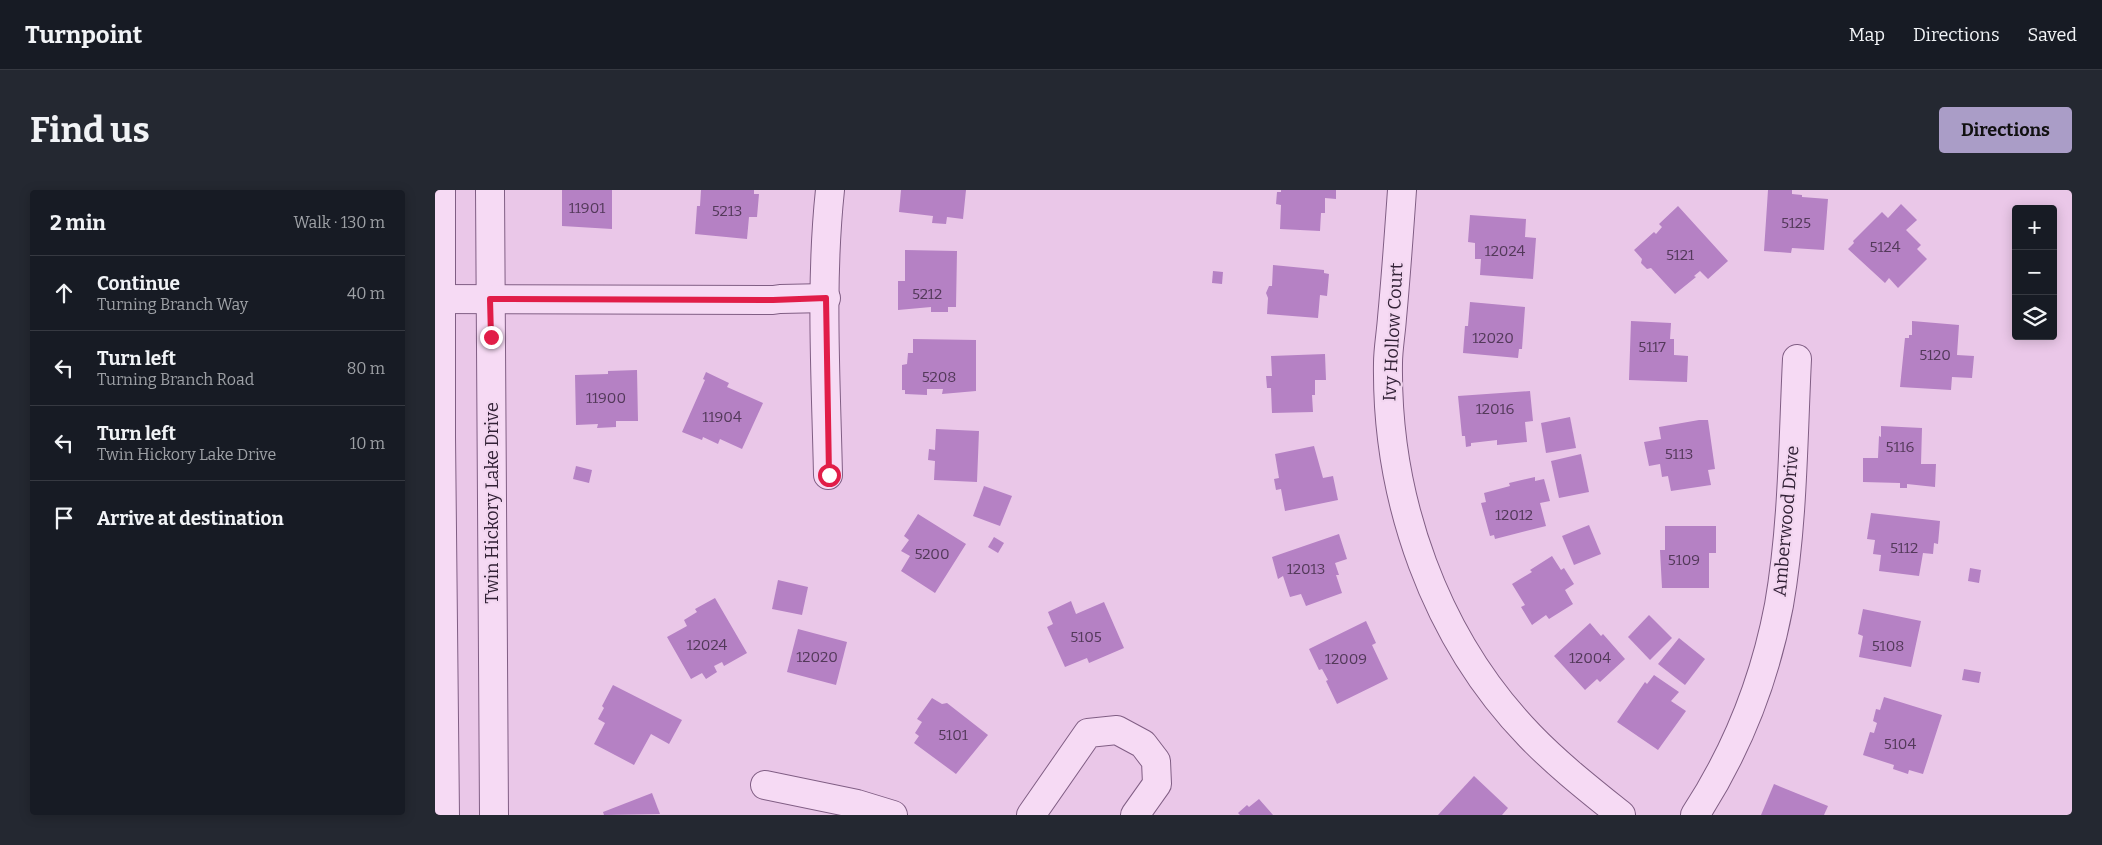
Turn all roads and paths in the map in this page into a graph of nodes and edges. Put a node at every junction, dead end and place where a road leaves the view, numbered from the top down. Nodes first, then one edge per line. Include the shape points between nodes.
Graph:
1 (441, 190) edge
2 (490, 190) edge
3 (830, 190) edge
4 (1402, 190) edge
5 (826, 298) junction
6 (438, 299) edge
7 (490, 299) junction
8 (1797, 359) dead end
9 (829, 475) dead end
10 (765, 785) dead end
11 (445, 815) edge
12 (494, 815) edge
13 (893, 815) edge
14 (1031, 815) edge
15 (1135, 815) edge
16 (1621, 815) edge
17 (1695, 815) edge

1 - 6 street
2 - 7 street, Twin Hickory Lake Drive
3 - 5 street via 826,224
4 - 16 street, Ivy Hollow Court via 1388,361 1389,407 1404,506 1423,567 1447,620 1500,702 1562,767
5 - 7 street
5 - 9 street
6 - 7 street
6 - 11 street
7 - 12 street, Twin Hickory Lake Drive
8 - 17 street, Amberwood Drive via 1787,542 1779,606 1763,668 1741,729 1714,786
10 - 13 street
14 - 15 street via 1088,733 1117,730 1143,744 1156,761 1157,784

